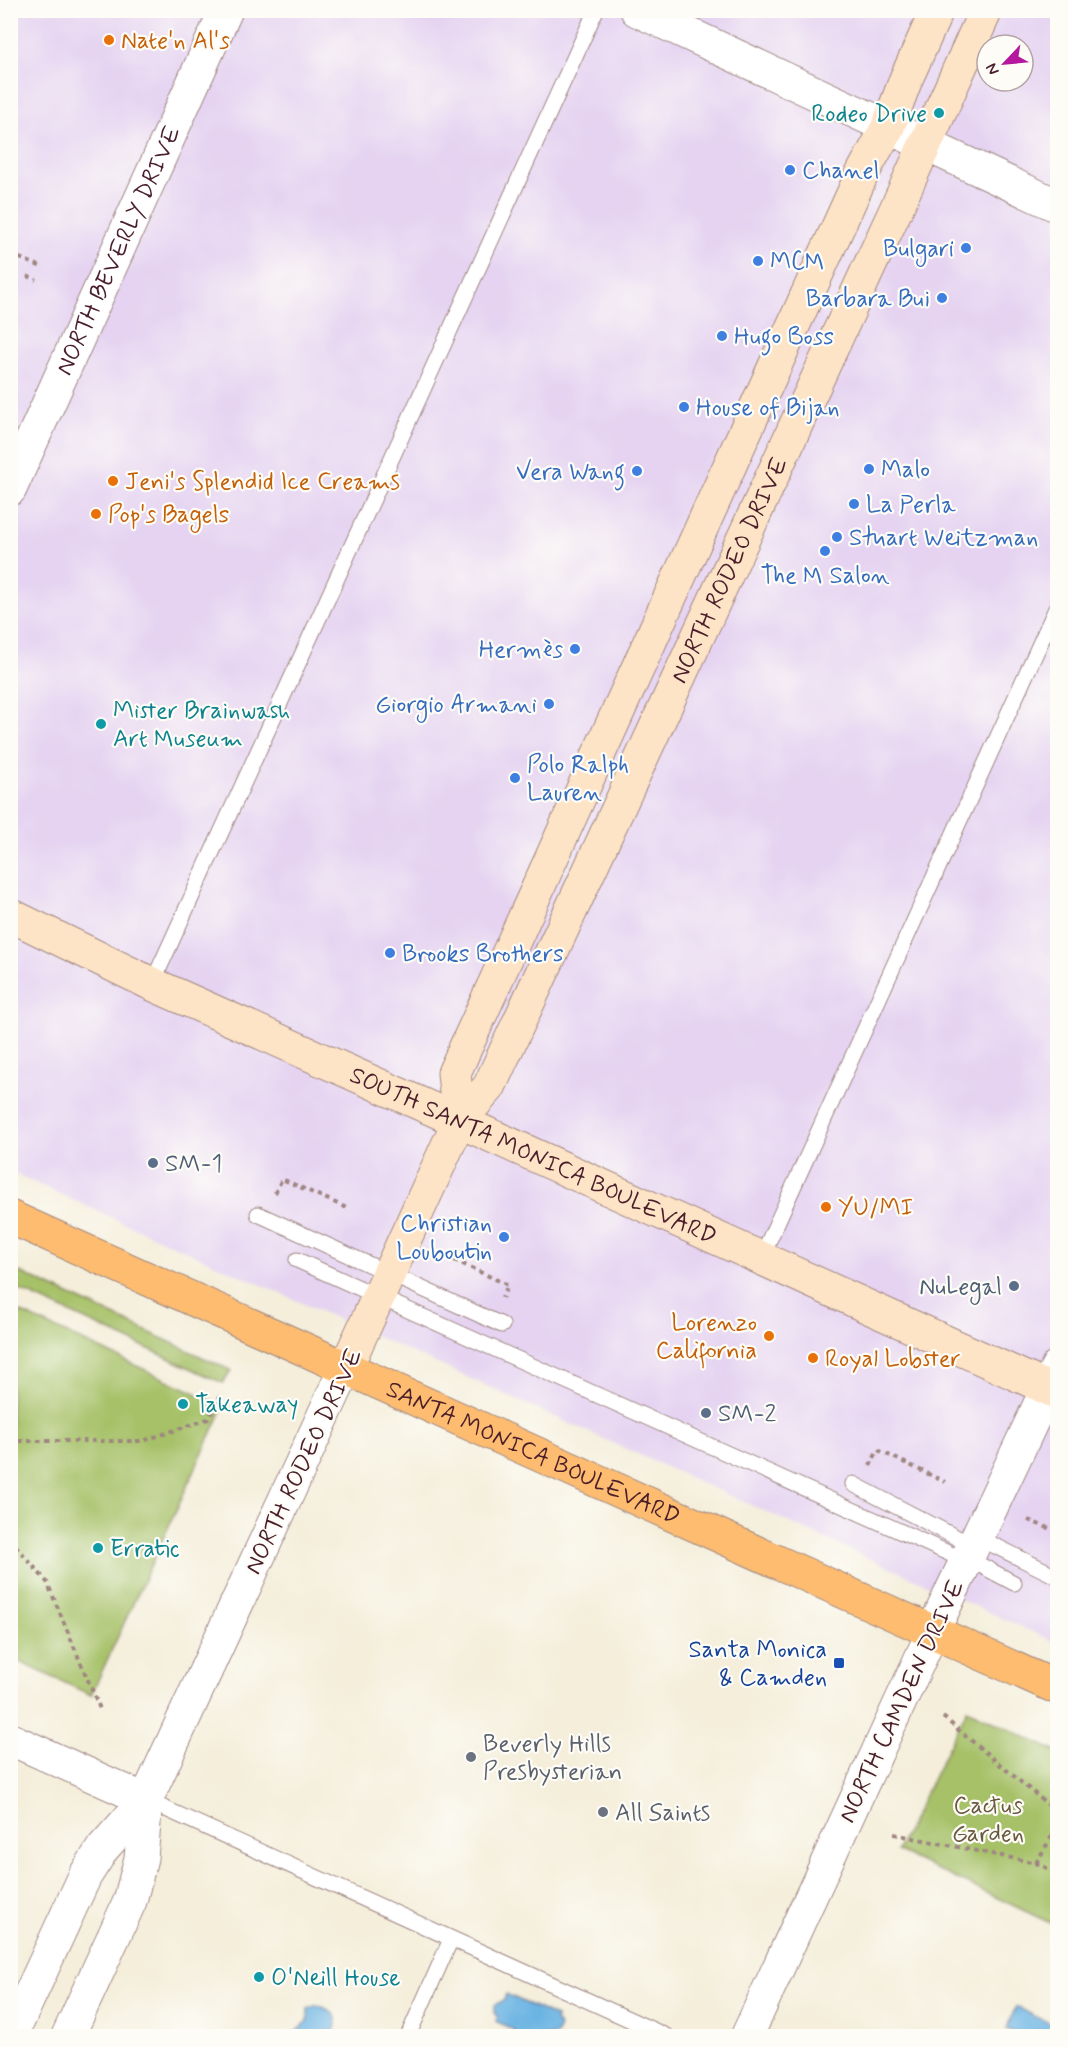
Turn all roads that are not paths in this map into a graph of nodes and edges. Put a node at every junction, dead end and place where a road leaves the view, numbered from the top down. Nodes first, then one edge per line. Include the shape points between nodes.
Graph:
1 (226, 10) edge
2 (596, 10) edge
3 (637, 10) edge
4 (937, 10) edge
5 (986, 10) edge
6 (888, 127) junction
7 (926, 145) junction
8 (1058, 206) edge
9 (11, 486) edge
10 (1058, 604) edge
11 (10, 915) edge
12 (152, 984) junction
13 (459, 1121) junction
14 (258, 1214) dead end
15 (10, 1217) edge
16 (761, 1258) junction
17 (297, 1260) dead end
18 (383, 1285) junction
19 (502, 1325) dead end
20 (346, 1367) junction
21 (1054, 1383) edge
22 (853, 1484) dead end
23 (971, 1551) junction
24 (1058, 1577) edge
25 (1014, 1583) dead end
26 (932, 1633) junction
27 (1058, 1688) edge
28 (10, 1739) edge
29 (146, 1800) junction
30 (451, 1939) junction
31 (11, 2037) edge
32 (68, 2037) edge
33 (408, 2037) edge
34 (666, 2037) edge
35 (747, 2037) edge

1 - 9 street, NORTH BEVERLY DRIVE
2 - 12 lane
3 - 6 street
4 - 6 main road, NORTH RODEO DRIVE
5 - 7 main road, NORTH RODEO DRIVE
6 - 7 street
6 - 13 main road, NORTH RODEO DRIVE via 454,1074
7 - 8 street
7 - 13 main road, NORTH RODEO DRIVE via 489,1087
10 - 16 lane
11 - 12 main road, SOUTH SANTA MONICA BOULEVARD
12 - 13 main road, SOUTH SANTA MONICA BOULEVARD
13 - 16 main road, SOUTH SANTA MONICA BOULEVARD
13 - 18 main road, NORTH RODEO DRIVE
14 - 18 lane
15 - 20 main road, SANTA MONICA BOULEVARD
16 - 21 main road, SOUTH SANTA MONICA BOULEVARD
17 - 18 lane
18 - 19 lane
18 - 20 main road, NORTH RODEO DRIVE
18 - 23 lane via 437,1323 896,1530
20 - 26 main road, SANTA MONICA BOULEVARD
20 - 29 street, NORTH RODEO DRIVE
21 - 23 street, NORTH CAMDEN DRIVE
22 - 23 lane
23 - 24 lane
23 - 25 lane
23 - 26 street, NORTH CAMDEN DRIVE
26 - 27 main road, SANTA MONICA BOULEVARD
26 - 35 street, NORTH CAMDEN DRIVE
28 - 29 street
29 - 30 lane
29 - 31 street, NORTH RODEO DRIVE via 103,1848 85,1876
29 - 32 street, NORTH RODEO DRIVE via 141,1858 130,1901
30 - 33 lane
30 - 34 lane

